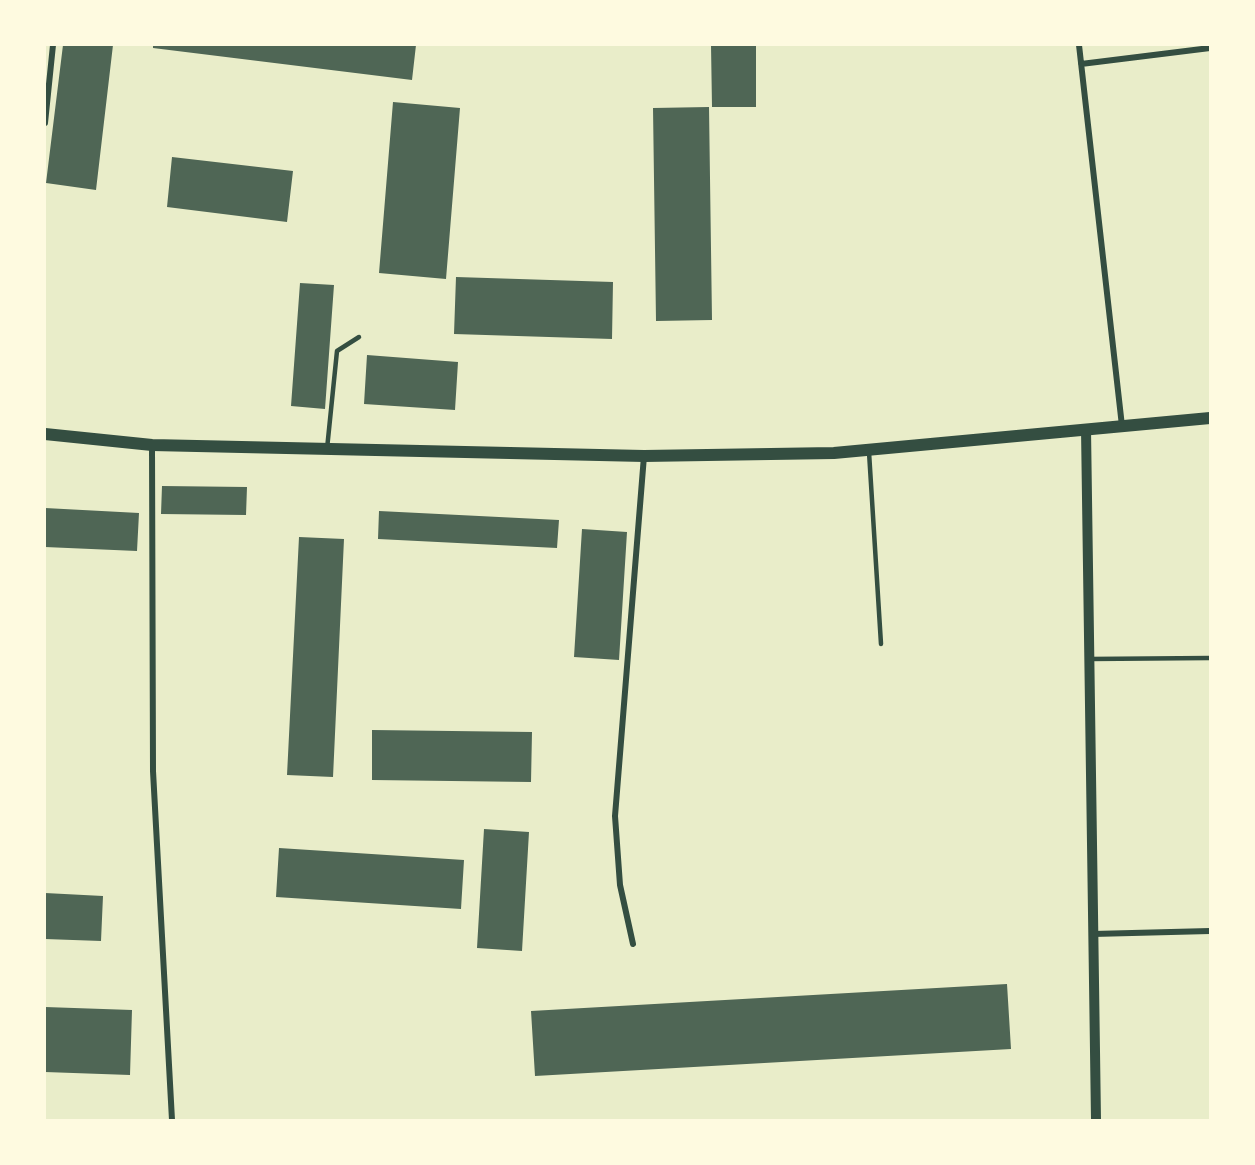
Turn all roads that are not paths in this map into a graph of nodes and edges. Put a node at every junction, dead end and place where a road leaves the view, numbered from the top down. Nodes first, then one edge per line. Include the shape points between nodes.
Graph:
1 (53, 45) edge
2 (1079, 45) edge
3 (1210, 48) edge
4 (1082, 64) junction
5 (45, 123) edge
6 (359, 337) dead end
7 (1210, 418) edge
8 (1122, 426) junction
9 (1086, 429) junction
10 (45, 434) edge
11 (153, 445) junction
12 (327, 449) junction
13 (869, 449) junction
14 (644, 456) junction
15 (881, 644) dead end
16 (1210, 658) edge
17 (1089, 659) junction
18 (1210, 931) edge
19 (1093, 934) junction
20 (633, 944) dead end
21 (171, 1120) edge
22 (1095, 1120) edge

1 - 5 street
2 - 4 street
3 - 4 street
4 - 8 street
6 - 12 lane via 337,351
7 - 8 main road
8 - 9 main road
9 - 13 main road
9 - 17 street
10 - 11 main road
11 - 12 main road
11 - 21 street via 153,771
12 - 14 main road
13 - 14 main road
13 - 15 lane
14 - 20 street via 615,816 620,885
16 - 17 lane
17 - 19 street
18 - 19 street
19 - 22 street

